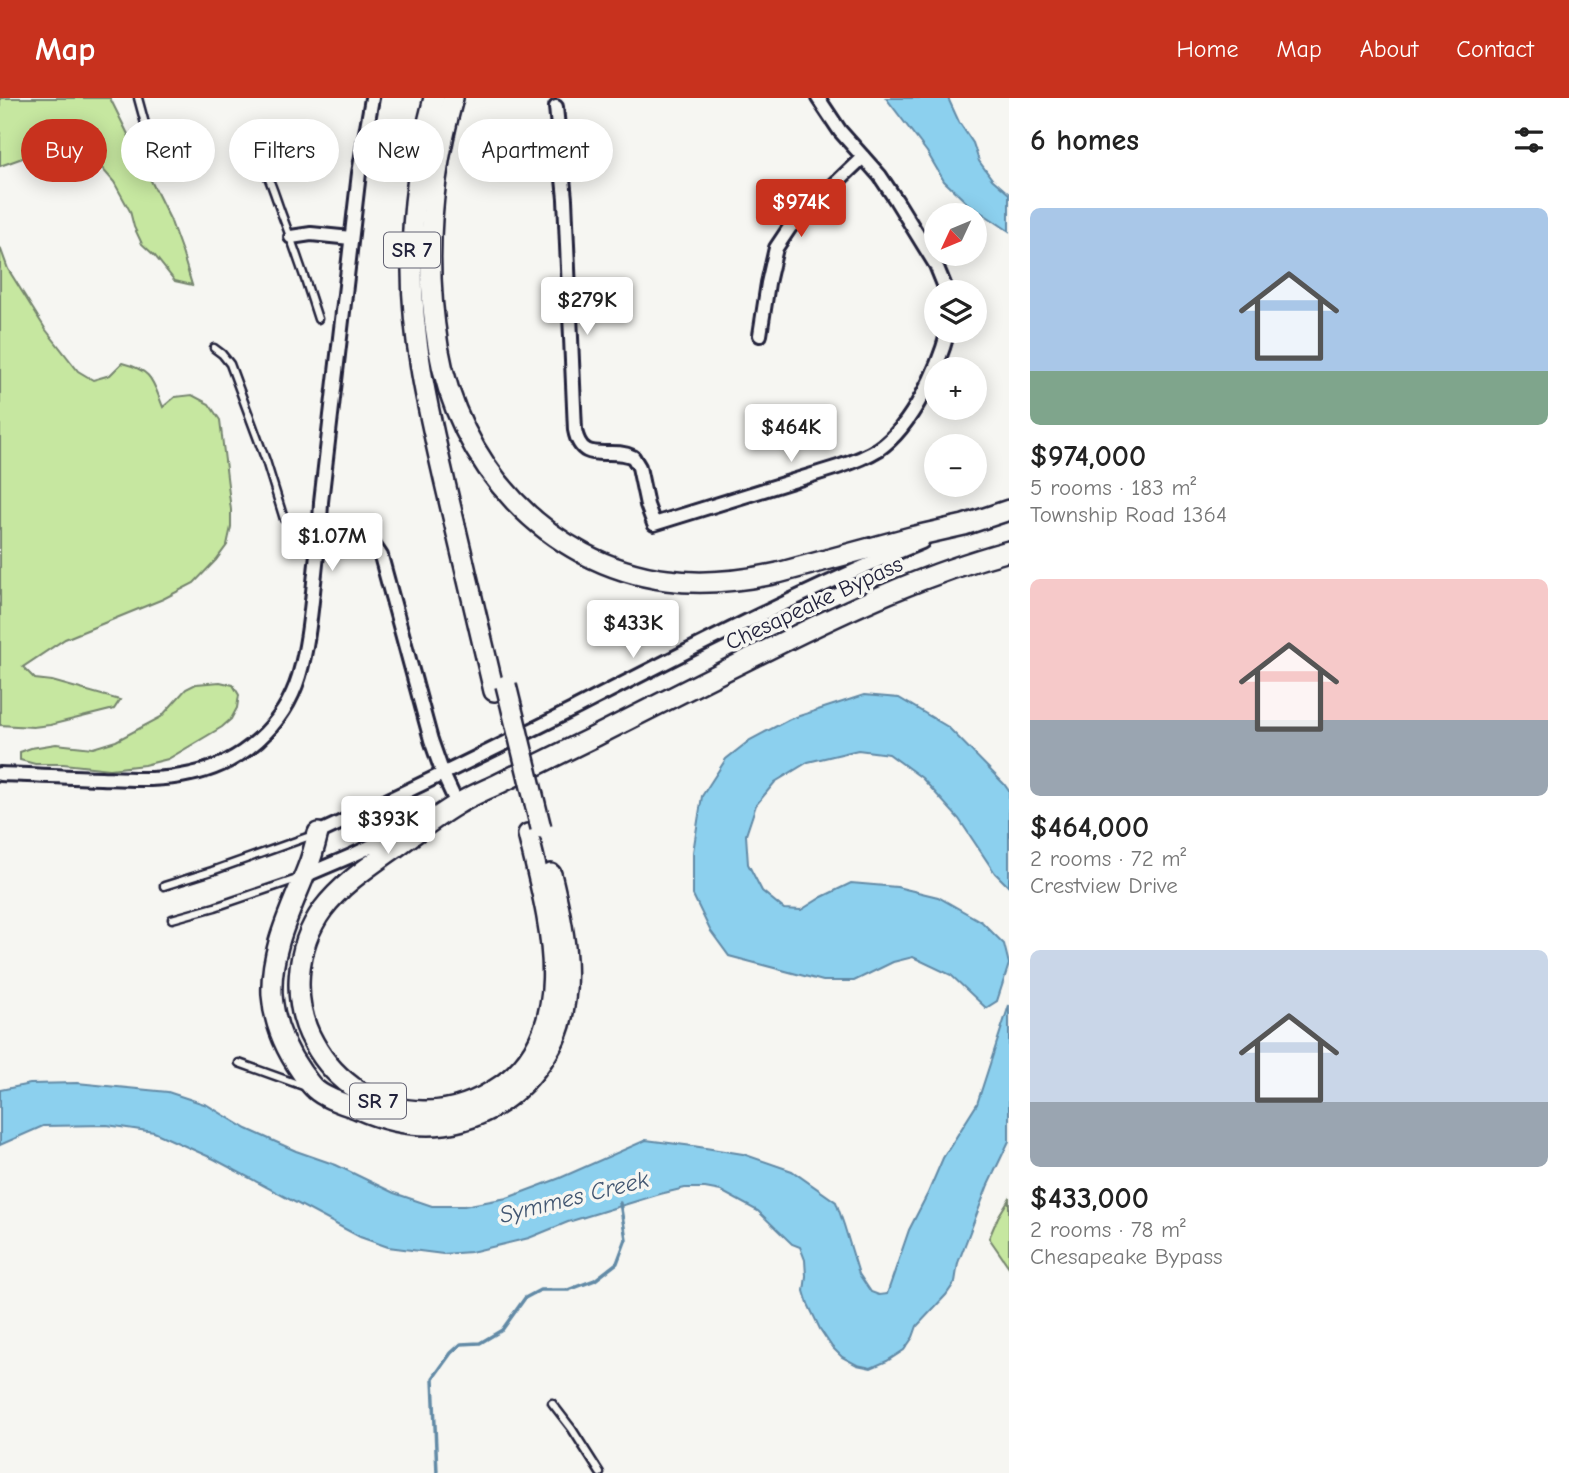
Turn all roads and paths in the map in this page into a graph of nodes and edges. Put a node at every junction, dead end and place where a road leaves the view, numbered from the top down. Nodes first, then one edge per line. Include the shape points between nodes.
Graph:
1 (138, 98) edge
2 (372, 98) edge
3 (434, 98) edge
4 (453, 98) edge
5 (818, 98) edge
6 (556, 107) dead end
7 (144, 119) edge
8 (863, 157) junction
9 (271, 182) edge
10 (291, 237) junction
11 (351, 237) junction
12 (942, 280) edge
13 (318, 319) dead end
14 (760, 335) dead end
15 (943, 343) edge
16 (214, 348) dead end
17 (438, 348) junction
18 (1009, 510) edge
19 (964, 525) junction
20 (320, 529) junction
21 (1009, 551) edge
22 (500, 688) junction
23 (0, 774) edge
24 (443, 774) junction
25 (457, 804) junction
26 (534, 831) junction
27 (318, 833) junction
28 (304, 876) junction
29 (164, 886) dead end
30 (172, 919) dead end
31 (239, 1063) dead end
32 (316, 1091) junction
33 (552, 1403) dead end
34 (600, 1473) edge

1 - 7 lane
2 - 11 street
3 - 22 main road, SR 7 via 419,165 413,223 415,332 427,403
4 - 17 main road, SR 7 via 432,209
5 - 8 street
6 - 15 street via 577,439 589,452 633,457 654,524 857,461 880,448 911,413
8 - 12 street via 914,228
8 - 14 street via 790,226 775,248
9 - 10 lane
10 - 11 street
10 - 13 lane
11 - 20 street
16 - 20 lane via 230,364 284,519 296,527
17 - 19 main road, SR 7 via 465,429 499,484 545,530 616,568 668,580 731,581
17 - 22 main road via 438,386 446,433
18 - 19 main road, Chesapeake Bypass / SR 7
19 - 24 street, Chesapeake Bypass via 785,603
20 - 23 street via 308,638 299,676 283,712 242,754 207,771 149,779
20 - 24 street via 349,528 367,535 381,556
21 - 25 main road, Chesapeake Bypass / SR 7 via 912,583 858,607
22 - 26 main road, SR 7
24 - 25 street
24 - 27 street, Chesapeake Bypass
25 - 26 main road, SR 7 via 345,885 323,909 303,953 299,994 310,1037 348,1085 382,1103 422,1111 463,1105 508,1080 540,1038 552,994 553,960
25 - 28 street, Chesapeake Bypass
26 - 32 main road via 564,933 566,983 554,1041 534,1073 490,1110 433,1125 390,1121
27 - 28 main road
27 - 29 lane
28 - 30 lane
28 - 32 main road via 277,947 272,996 278,1030
31 - 32 lane
33 - 34 lane

